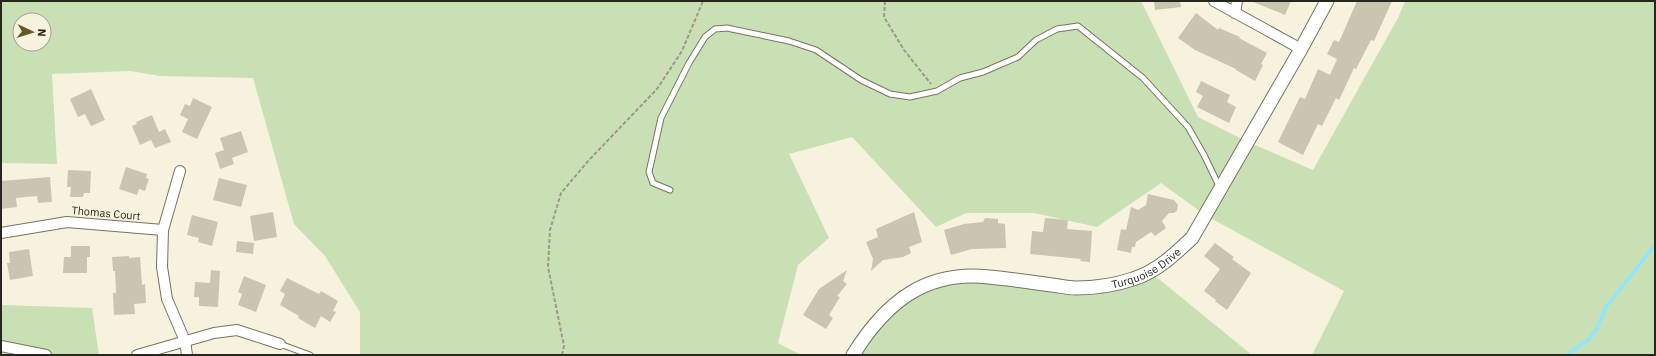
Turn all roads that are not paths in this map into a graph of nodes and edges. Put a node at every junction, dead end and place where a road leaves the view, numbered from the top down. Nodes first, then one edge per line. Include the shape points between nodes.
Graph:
1 (1214, 1) edge
2 (1237, 1) edge
3 (1327, 1) edge
4 (1235, 13) junction
5 (1301, 49) junction
6 (180, 171) dead end
7 (1220, 189) junction
8 (670, 190) dead end
9 (163, 230) junction
10 (1, 233) edge
11 (185, 341) junction
12 (280, 344) joint
13 (1, 346) edge
14 (46, 355) edge
15 (137, 355) edge
16 (187, 355) edge
17 (310, 355) edge
18 (853, 355) edge

1 - 4 street
2 - 4 street
3 - 5 street, Turquoise Drive
4 - 5 street
5 - 7 street, Turquoise Drive
6 - 9 street
7 - 8 lane via 1188,127 1143,78 1078,26 1057,29 1036,40 1018,57 983,72 960,78 937,91 910,97 890,94 861,80 816,50 789,41 727,28 715,29 705,36 661,118 649,172 653,183
7 - 18 street, Turquoise Drive via 1192,238 1165,263 1134,279 1103,286 1076,288 987,277 954,277 920,287 890,307 866,334
9 - 10 street, Thomas Court via 67,222
9 - 11 street via 162,267 167,299
11 - 12 street via 237,330
11 - 15 street
11 - 16 street
12 - 17 lane
13 - 14 street

